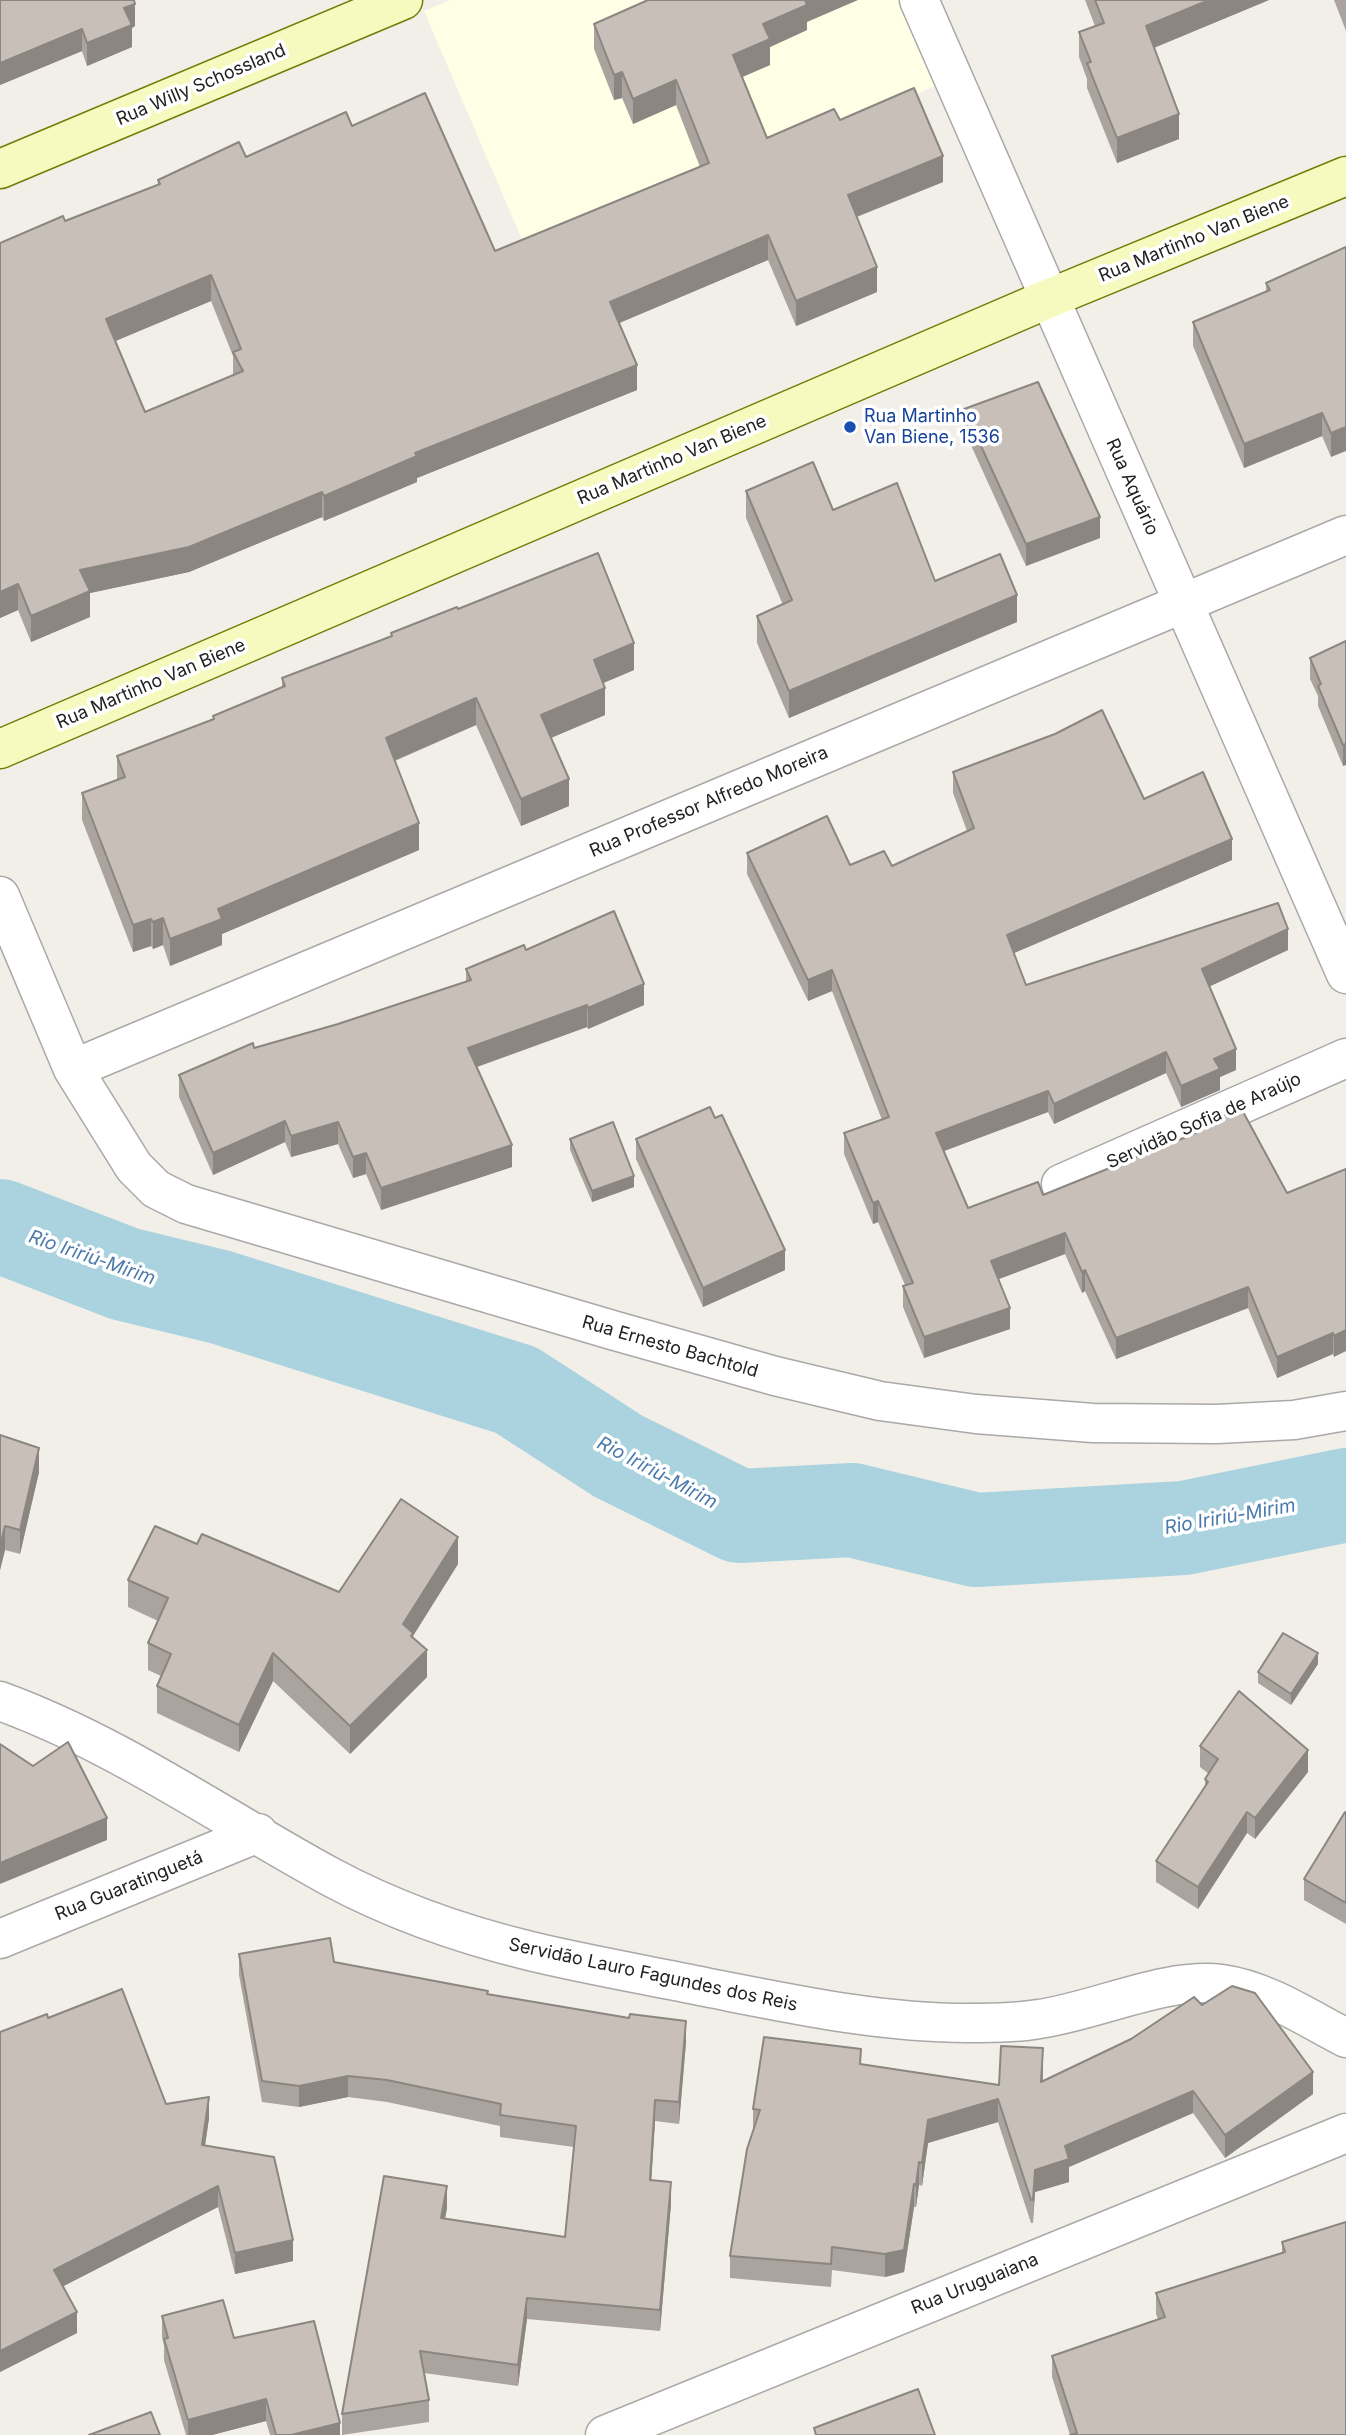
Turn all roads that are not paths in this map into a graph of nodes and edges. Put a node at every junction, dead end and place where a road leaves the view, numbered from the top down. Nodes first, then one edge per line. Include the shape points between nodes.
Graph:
1 (403, 0) edge
2 (919, 0) edge
3 (0, 169) edge
4 (1346, 176) edge
5 (1050, 298) junction
6 (1346, 535) edge
7 (1183, 603) junction
8 (0, 749) edge
9 (0, 897) edge
10 (1346, 974) edge
11 (1346, 1058) edge
12 (73, 1069) junction
13 (1061, 1184) edge
14 (1346, 1411) edge
15 (0, 1701) edge
16 (258, 1833) junction
17 (0, 1939) edge
18 (1346, 2038) edge
19 (1346, 2133) edge
20 (605, 2435) edge

1 - 3 street, Rua Willy Schossland
2 - 5 street, Rua Aquário
4 - 5 street, Rua Martinho Van Biene
5 - 7 street, Rua Aquário
5 - 8 street, Rua Martinho Van Biene
6 - 7 street, Rua Professor Alfredo Moreira
7 - 10 street, Rua Aquário
7 - 12 street, Rua Professor Alfredo Moreira
9 - 12 street, Rua Ernesto Bachtold
11 - 13 street, Servidão Sofia de Araújo
12 - 14 street, Rua Ernesto Bachtold via 135,1167 156,1189 186,1204 775,1376 894,1403 1093,1423 1217,1424 1294,1420
15 - 16 street, Servidão Lauro Fagundes dos Reis via 148,1768
16 - 17 street, Rua Guaratinguetá
16 - 18 street, Servidão Lauro Fagundes dos Reis via 392,1907 456,1930 531,1951 813,2008 887,2019 1027,2020 1190,1983 1224,1984 1264,1996
19 - 20 street, Rua Uruguaiana

